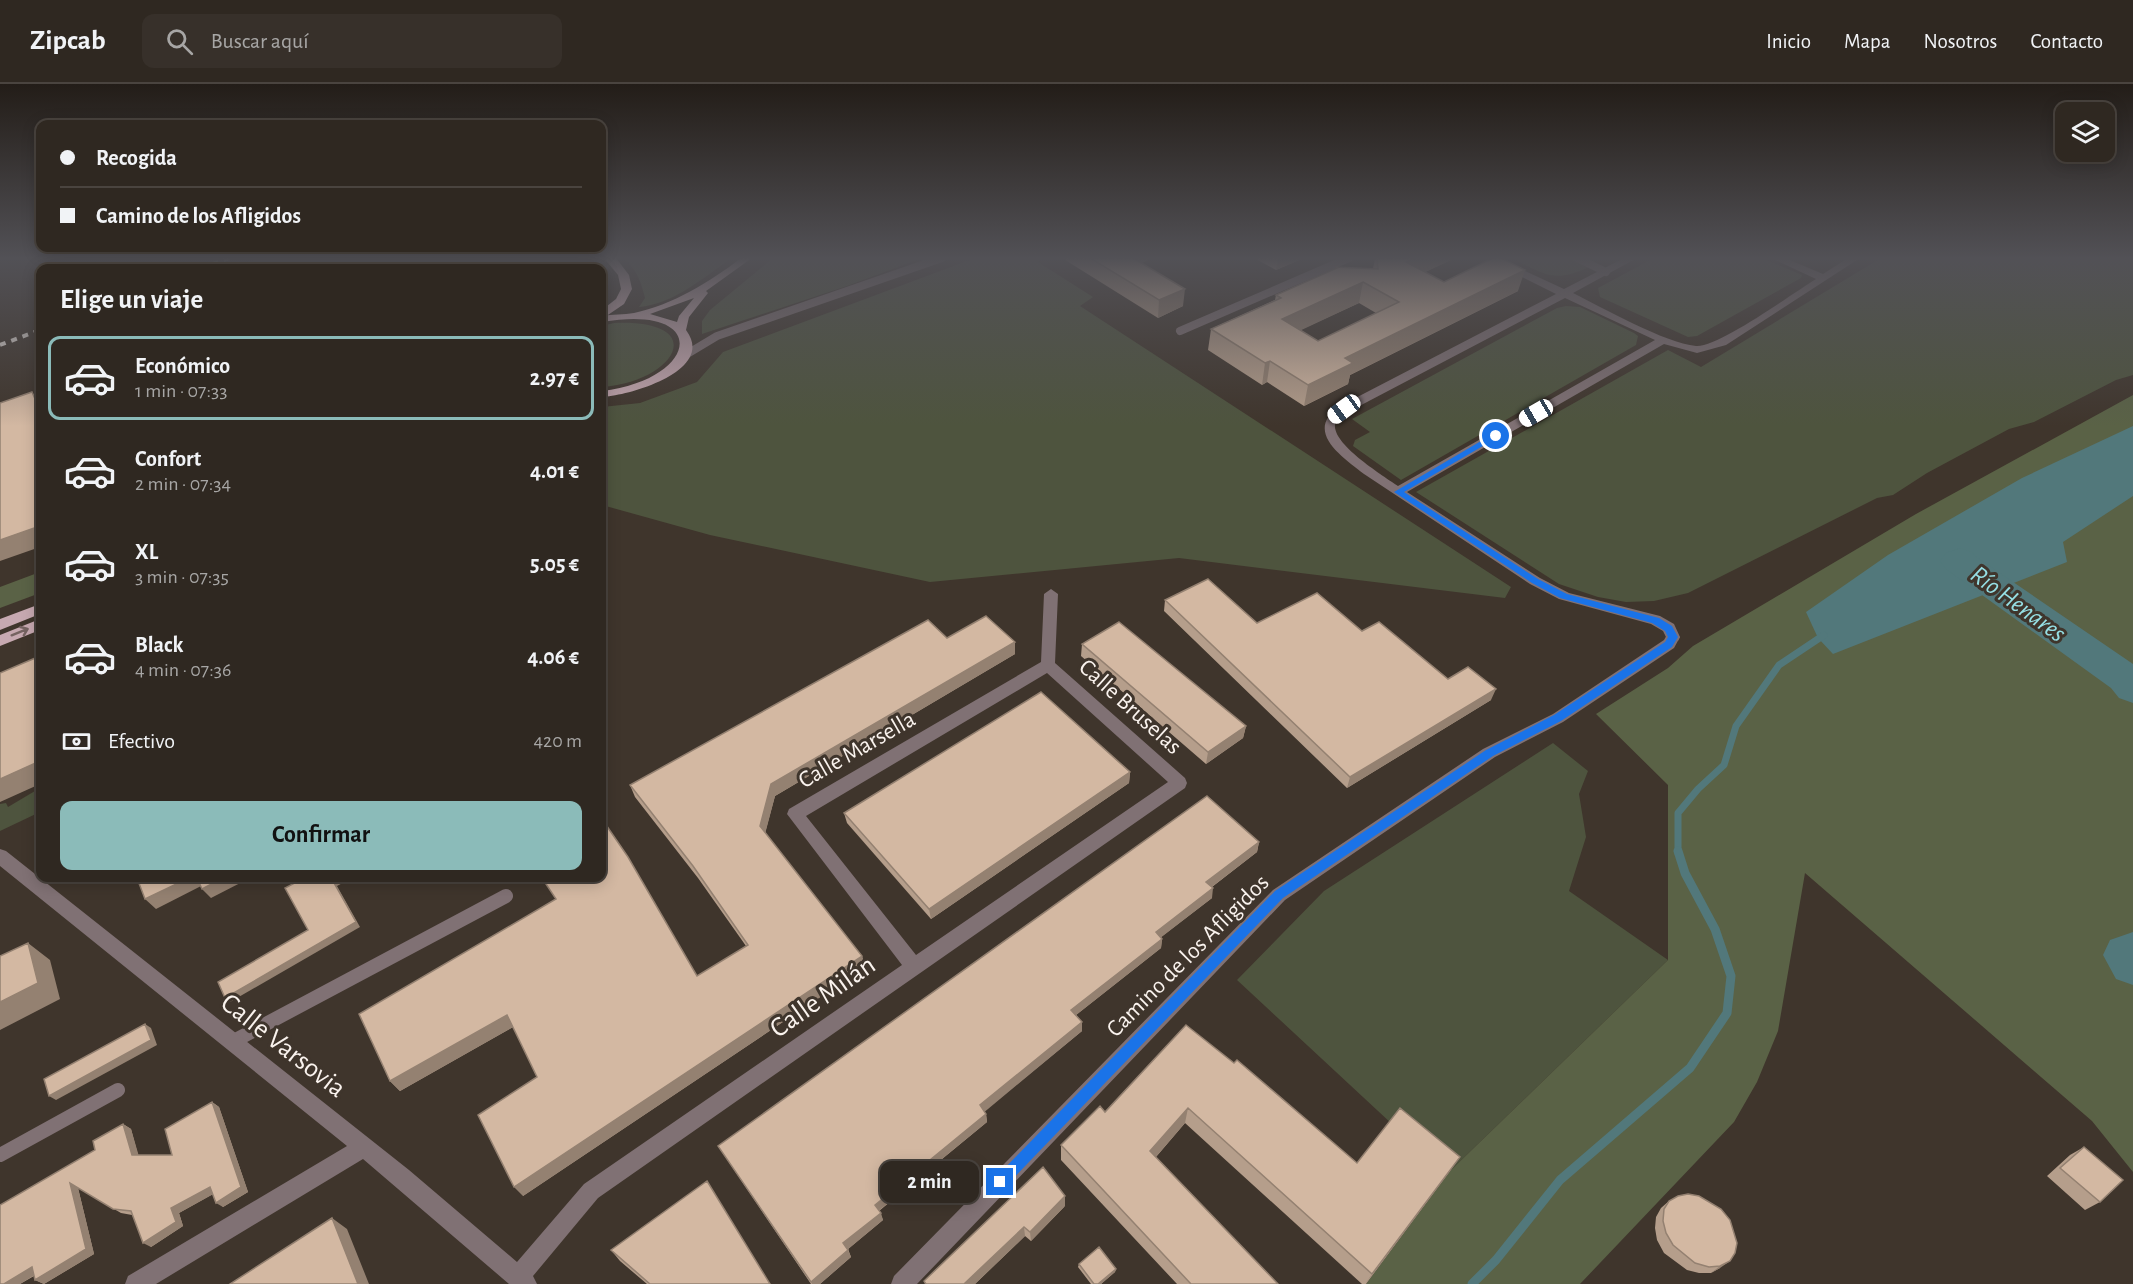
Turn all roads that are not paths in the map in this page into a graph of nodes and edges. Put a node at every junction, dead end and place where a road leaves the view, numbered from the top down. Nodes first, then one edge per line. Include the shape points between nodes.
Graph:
1 (636, 314) edge
2 (686, 314) edge
3 (780, 314) edge
4 (1219, 314) edge
5 (1525, 314) edge
6 (1609, 314) edge
7 (1767, 314) edge
8 (633, 315) junction
9 (606, 317) edge
10 (680, 331) junction
11 (1180, 331) dead end
12 (1663, 340) junction
13 (682, 357) junction
14 (606, 393) edge
15 (1398, 492) junction
16 (1051, 594) dead end
17 (36, 611) edge
18 (0, 625) edge
19 (36, 626) edge
20 (0, 640) edge
21 (1048, 665) junction
22 (1179, 783) joint
23 (0, 856) edge
24 (506, 896) dead end
25 (914, 967) junction
26 (232, 1042) junction
27 (118, 1089) dead end
28 (364, 1147) junction
29 (0, 1155) edge
30 (522, 1281) edge
31 (136, 1284) edge
32 (902, 1284) edge

1 - 8 main road
2 - 10 main road
3 - 13 lane via 717,336
4 - 11 lane
5 - 15 street via 1333,417 1331,435 1350,456
6 - 12 street
7 - 12 street via 1722,343 1697,350
8 - 9 main road
8 - 10 main road via 661,320
10 - 13 main road via 686,348
12 - 15 street
13 - 14 main road via 654,381
15 - 32 street, Camino de los Afligidos via 1535,581 1573,599 1655,620 1669,628 1673,637 1669,644 1558,718 1489,753 1279,895
16 - 21 street
17 - 18 main road
20 -> 19 main road
21 - 22 street, Calle Bruselas
21 - 25 street, Calle Marsella via 795,814
22 - 25 street, Calle Milán
23 - 26 street, Calle Varsovia
24 - 26 lane
25 - 30 street, Calle Milán via 591,1191
26 - 28 street, Calle Varsovia
27 - 29 lane
28 - 30 street, Calle Varsovia
28 - 31 street

